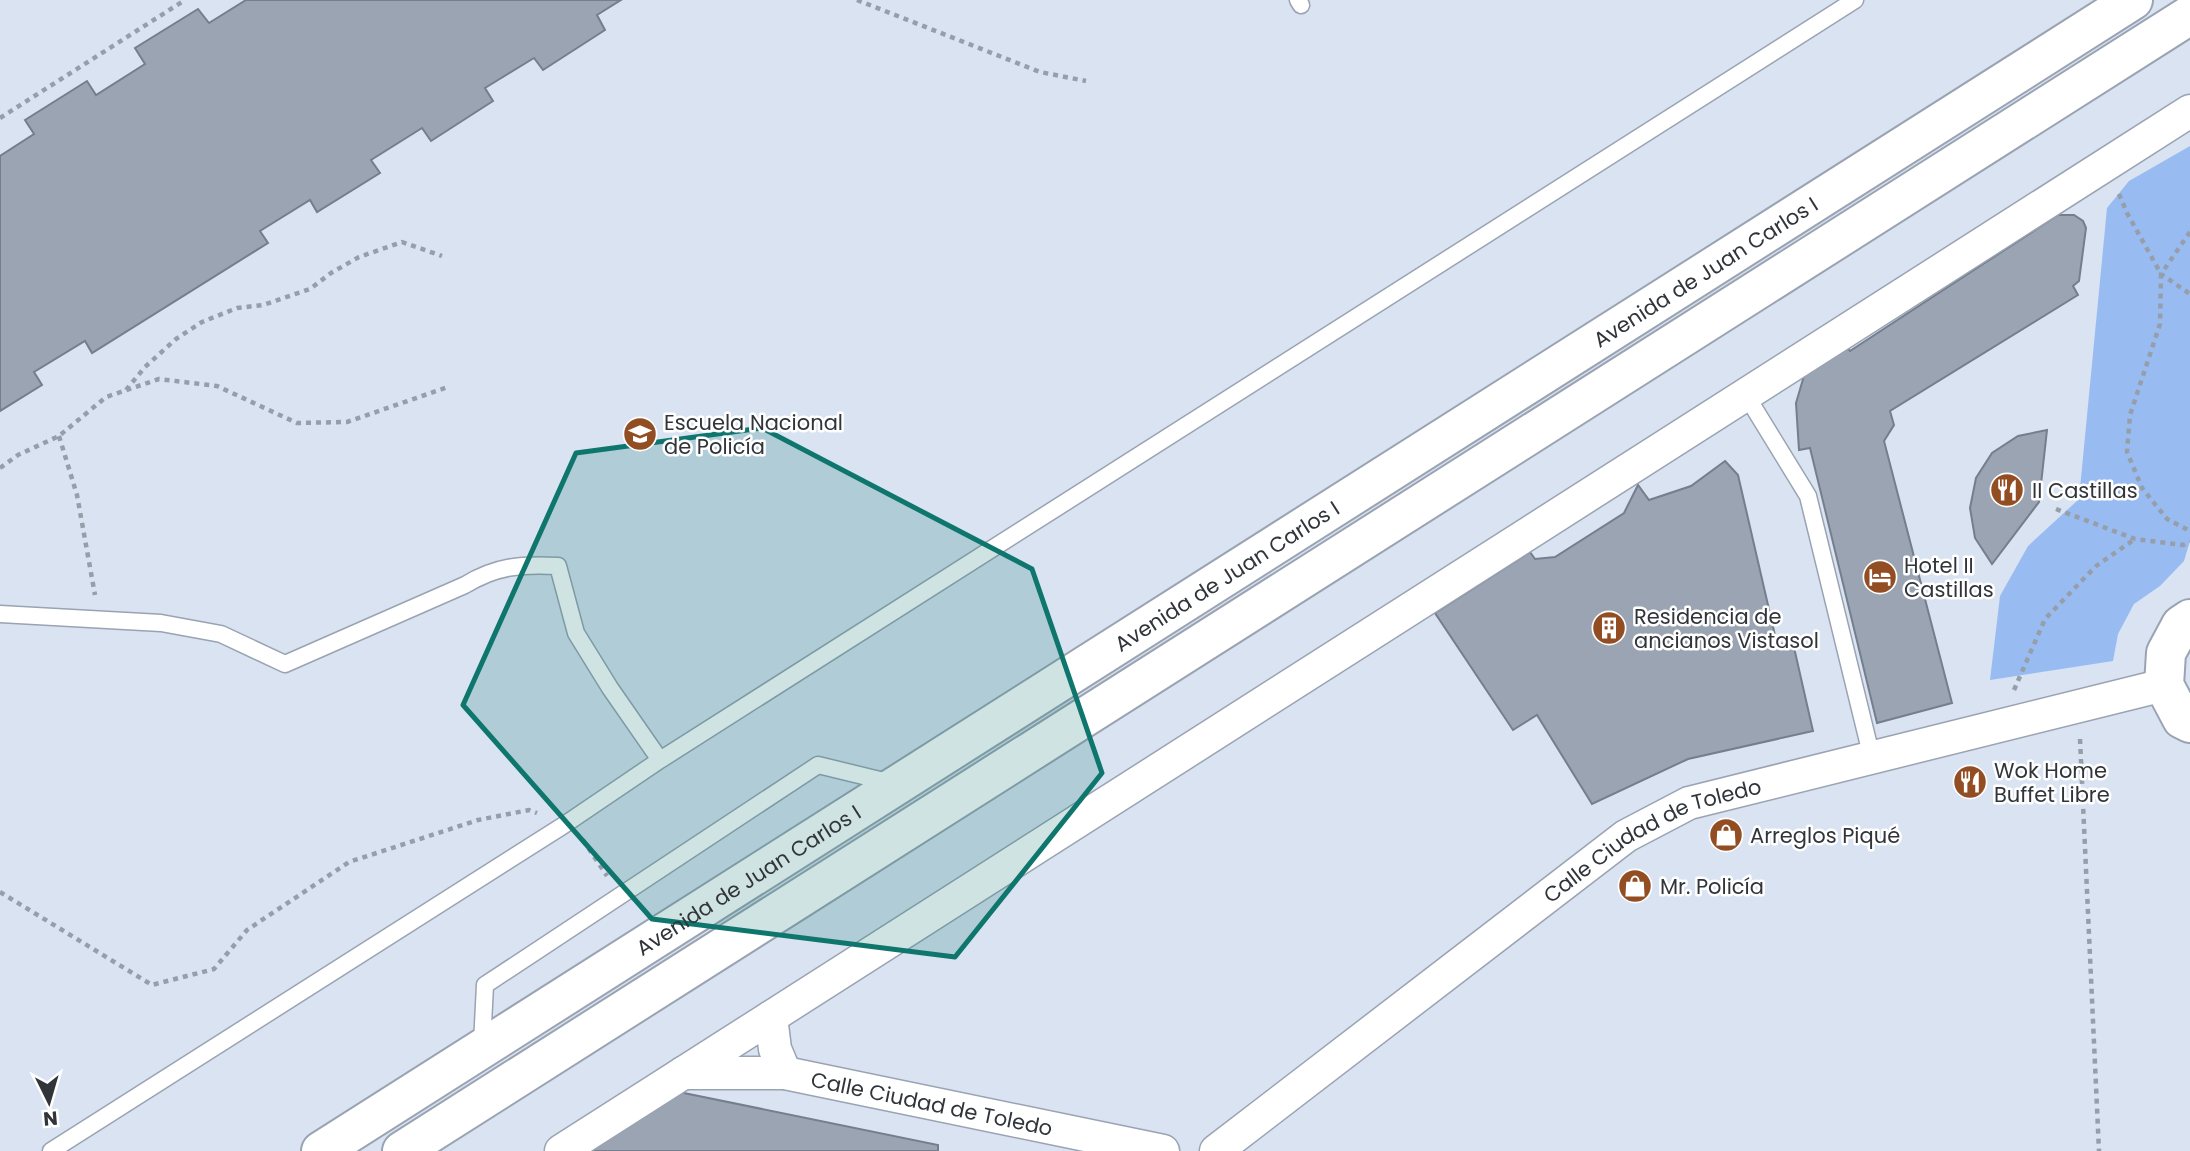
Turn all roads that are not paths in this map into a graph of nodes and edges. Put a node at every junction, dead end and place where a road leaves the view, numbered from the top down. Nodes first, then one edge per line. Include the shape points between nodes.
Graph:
1 (1855, 0) edge
2 (2133, 0) edge
3 (2190, 15) edge
4 (2190, 111) edge
5 (1746, 395) junction
6 (0, 614) edge
7 (2190, 619) edge
8 (2164, 685) junction
9 (2190, 723) edge
10 (1872, 758) junction
11 (660, 760) junction
12 (897, 785) junction
13 (771, 1017) junction
14 (482, 1049) junction
15 (683, 1073) junction
16 (785, 1073) junction
17 (51, 1151) edge
18 (321, 1151) edge
19 (402, 1151) edge
20 (561, 1151) edge
21 (1163, 1151) edge
22 (1216, 1151) edge

1 - 11 lane
2 - 12 main road, Avenida de Juan Carlos I
3 - 19 main road, Avenida de Juan Carlos I
4 - 5 street
5 - 10 lane via 1808,496
5 - 13 street
6 - 11 lane via 161,622 221,634 285,664 484,573 510,566 558,566 576,633
7 - 8 main road via 2181,625 2166,653
8 - 9 main road via 2182,719
8 - 10 street, Calle Ciudad de Toledo
10 - 22 street, Calle Ciudad de Toledo via 1689,803 1626,836
11 - 17 lane
12 - 14 main road, Avenida de Juan Carlos I
12 - 14 lane via 818,765 485,985
13 - 15 street
13 - 16 street, Calle Ciudad de Toledo via 775,1049
14 - 18 main road, Avenida de Juan Carlos I
15 - 16 street, Calle Ciudad de Toledo
15 - 20 street
16 - 21 street, Calle Ciudad de Toledo

